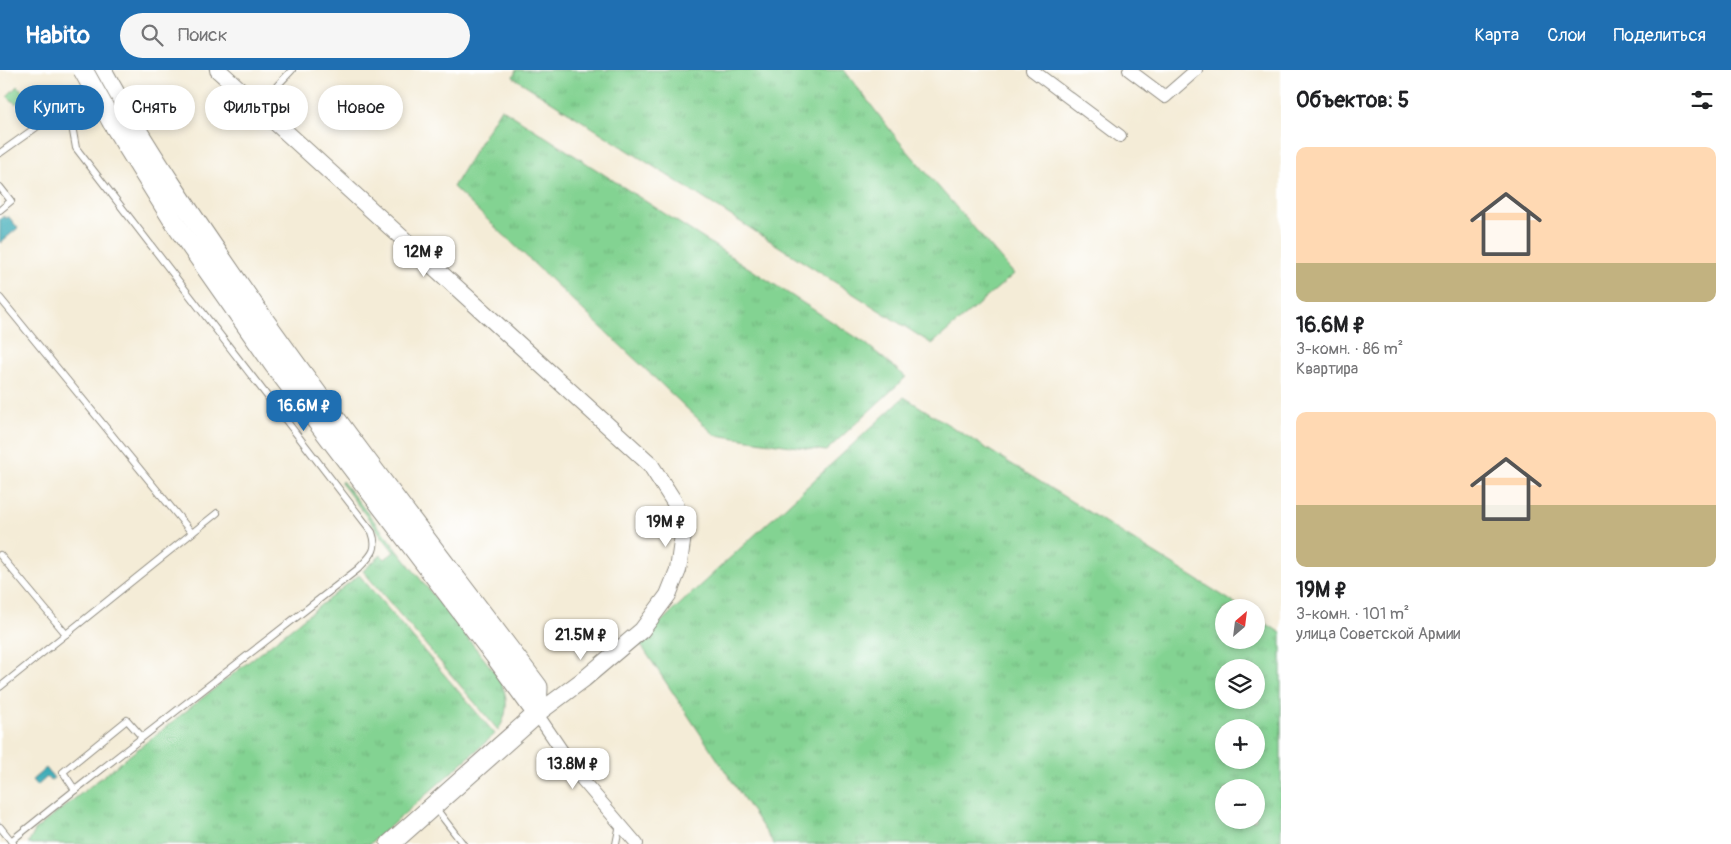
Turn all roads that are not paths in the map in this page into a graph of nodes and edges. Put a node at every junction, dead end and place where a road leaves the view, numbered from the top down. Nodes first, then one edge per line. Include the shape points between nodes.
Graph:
1 (83, 70) edge
2 (101, 70) edge
3 (218, 70) edge
4 (292, 70) edge
5 (1032, 70) edge
6 (1128, 70) edge
7 (1196, 70) edge
8 (91, 85) edge
9 (278, 85) edge
10 (114, 105) edge
11 (114, 111) edge
12 (33, 130) edge
13 (73, 130) edge
14 (125, 130) edge
15 (1120, 136) dead end
16 (0, 154) edge
17 (0, 187) edge
18 (0, 210) edge
19 (0, 298) edge
20 (217, 513) dead end
21 (192, 533) junction
22 (0, 555) edge
23 (66, 634) junction
24 (0, 687) edge
25 (537, 714) junction
26 (142, 737) junction
27 (75, 790) junction
28 (434, 805) junction
29 (620, 824) junction
30 (0, 827) edge
31 (12, 843) edge
32 (390, 844) edge
33 (463, 844) edge
34 (616, 844) edge
35 (637, 844) edge

1 - 11 main road, bridge
2 - 8 lane
2 - 10 main road
3 - 25 street via 650,464 675,504 683,535 678,570 668,595 642,630
4 - 9 lane
5 - 15 street
6 - 7 street via 1165,98
12 - 16 lane
13 - 26 lane via 76,148 375,540 372,554 358,569
14 - 25 main road via 176,225 274,365
17 - 18 lane via 11,201
19 - 21 lane
20 - 21 lane
21 - 23 lane
22 - 23 lane
23 - 24 lane
25 - 28 main road
25 - 29 street via 579,776
26 - 27 lane
26 - 27 lane via 128,720 63,772
27 - 31 lane
28 - 32 main road
28 - 33 lane
29 - 34 lane
29 - 35 street
30 - 31 lane

